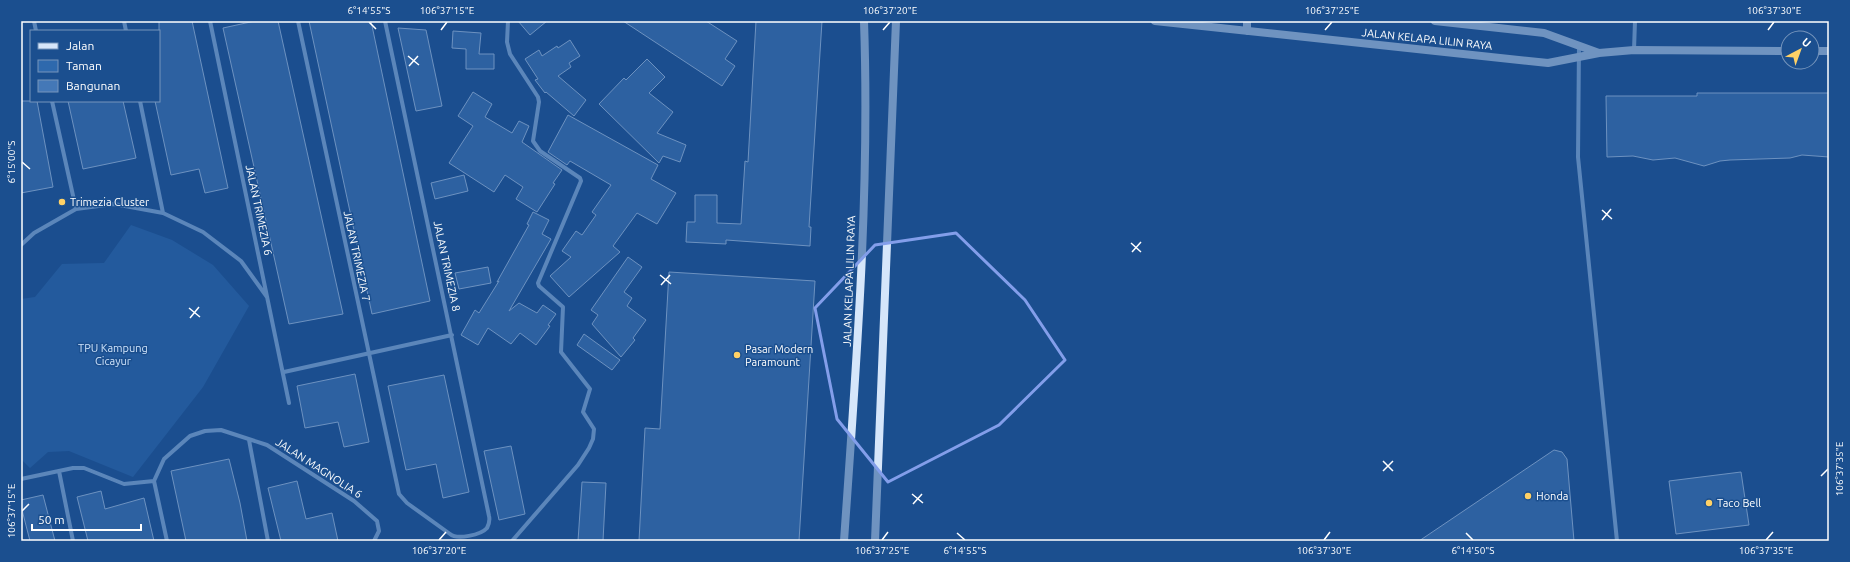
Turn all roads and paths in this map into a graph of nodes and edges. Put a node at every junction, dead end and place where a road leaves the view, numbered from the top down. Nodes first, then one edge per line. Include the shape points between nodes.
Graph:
1 (210, 21) edge
2 (298, 21) edge
3 (385, 21) edge
4 (508, 21) edge
5 (864, 21) edge
6 (1155, 21) edge
7 (1247, 21) edge
8 (1435, 21) edge
9 (1635, 21) edge
10 (895, 22) edge
11 (1247, 31) junction
12 (1579, 45) junction
13 (1634, 50) junction
14 (1780, 51) edge
15 (1600, 52) junction
16 (1578, 58) junction
17 (52, 102) edge
18 (140, 102) edge
19 (76, 209) junction
20 (164, 213) junction
21 (21, 245) edge
22 (268, 299) junction
23 (452, 335) junction
24 (369, 352) junction
25 (284, 372) junction
26 (289, 403) dead end
27 (249, 440) junction
28 (59, 471) junction
29 (21, 479) edge
30 (154, 481) junction
31 (399, 494) joint
32 (73, 541) edge
33 (167, 541) edge
34 (268, 541) edge
35 (374, 541) edge
36 (512, 541) edge
37 (844, 541) edge
38 (875, 541) edge
39 (1617, 541) edge

1 - 22 street, JALAN TRIMEZIA 6
2 - 24 street, JALAN TRIMEZIA 7
3 - 23 street, JALAN TRIMEZIA 8
4 - 36 street via 507,42 510,54 538,97 533,140 540,151 580,180 538,283 563,306 561,352 590,389 583,412 594,429 593,439 578,465
5 - 37 street, JALAN KELAPA LILIN RAYA via 866,90 860,307
6 - 11 street, JALAN KELAPA LILIN RAYA
7 - 11 street
8 - 12 street, JALAN KELAPA LILIN RAYA via 1544,33
9 - 13 street
10 - 38 street
11 - 16 street, JALAN KELAPA LILIN RAYA via 1548,63
12 - 15 street, JALAN KELAPA LILIN RAYA
12 - 16 street
13 - 14 street, JALAN KELAPA LILIN RAYA
13 - 15 street, JALAN KELAPA LILIN RAYA
15 - 16 street, JALAN KELAPA LILIN RAYA
16 - 39 street via 1578,156
17 - 19 street
18 - 20 street
19 - 20 street via 114,204
19 - 21 street via 34,233
20 - 22 street via 203,232 241,262
22 - 25 street, JALAN TRIMEZIA 6
23 - 24 street
23 - 31 street, JALAN TRIMEZIA 8 via 489,516 488,525 485,530 460,538 454,537 407,503
24 - 25 street
24 - 31 street, JALAN TRIMEZIA 7
25 - 26 street, JALAN TRIMEZIA 6
27 - 30 street, JALAN MAGNOLIA 6 via 221,430 205,431 190,436 164,459
27 - 34 street
27 - 35 street, JALAN MAGNOLIA 6 via 267,445 354,501 377,521 379,531
28 - 29 street
28 - 30 street via 84,468 124,484
28 - 32 street
30 - 33 street

